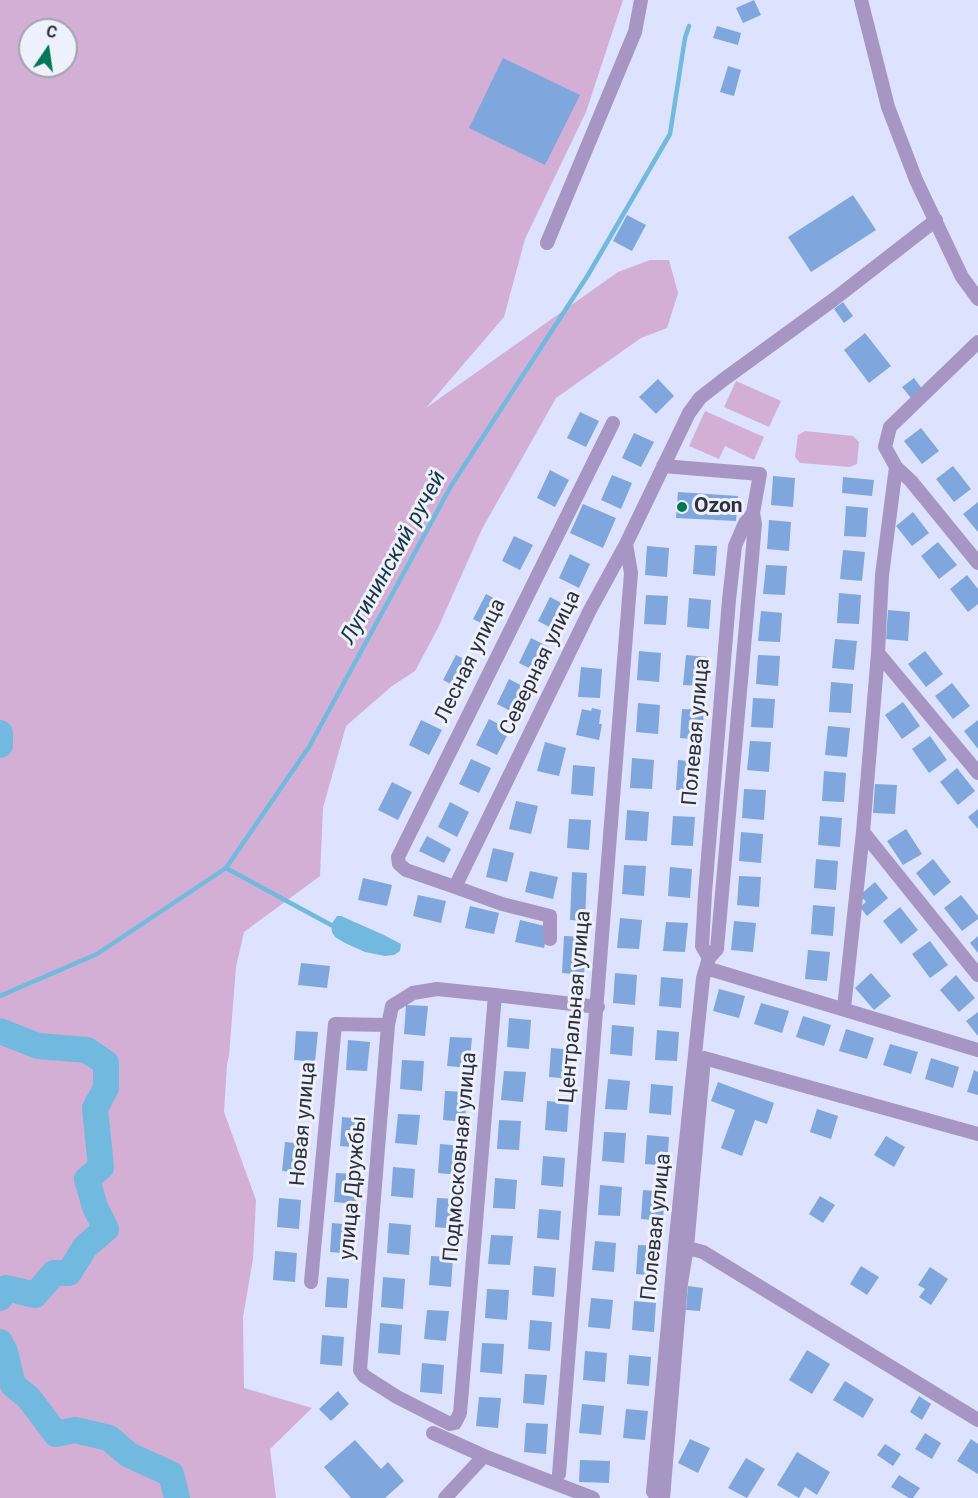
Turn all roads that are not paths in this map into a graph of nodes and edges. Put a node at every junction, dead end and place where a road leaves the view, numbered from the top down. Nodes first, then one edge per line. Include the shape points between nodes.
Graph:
1 (641, 0) edge
2 (861, 0) edge
3 (936, 220) junction
4 (547, 243) dead end
5 (977, 296) edge
6 (978, 342) edge
7 (613, 423) dead end
8 (663, 466) junction
9 (896, 467) junction
10 (753, 513) junction
11 (626, 544) junction
12 (978, 563) edge
13 (878, 653) junction
14 (716, 742) junction
15 (735, 743) junction
16 (978, 773) edge
17 (863, 832) junction
18 (455, 887) junction
19 (550, 939) dead end
20 (707, 963) junction
21 (978, 975) edge
22 (495, 995) junction
23 (598, 1007) junction
24 (844, 1008) junction
25 (388, 1025) junction
26 (978, 1050) edge
27 (978, 1134) edge
28 (681, 1246) junction
29 (311, 1282) dead end
30 (978, 1420) edge
31 (455, 1423) joint
32 (433, 1433) dead end
33 (484, 1456) junction
34 (559, 1474) dead end
35 (445, 1498) edge
36 (593, 1498) edge
37 (661, 1498) edge

1 - 4 street via 635,32
2 - 3 street via 888,107
3 - 5 street via 962,277
3 - 8 street, Северная улица via 700,398
6 - 9 street via 890,427 885,447
7 - 18 street, Лесная улица via 398,857 406,870
8 - 10 street, Полевая улица via 760,474
8 - 11 street, Северная улица
9 - 12 street via 912,481
9 - 13 street via 882,575
10 - 14 street, Полевая улица via 735,546
10 - 15 street, Полевая улица
11 - 18 street, Северная улица
11 - 23 street, Центральная улица via 631,573
13 - 16 street
13 - 17 street
14 - 15 street
14 - 20 street, Полевая улица via 702,946
15 - 20 street, Полевая улица via 717,949
17 - 21 street
17 - 24 street
18 - 19 street via 550,916
20 - 24 street
20 - 28 street, Полевая улица
22 - 23 street
22 - 25 street, улица Дружбы via 437,989 413,993 392,1006
22 - 31 street, Подмосковная улица via 460,1413
23 - 34 street, Центральная улица
24 - 26 street
25 - 29 street, Новая улица via 335,1024
25 - 31 street, улица Дружбы via 360,1370 397,1397 445,1422
27 - 28 street via 704,1059
28 - 30 street via 702,1252
28 - 37 street
32 - 33 street
33 - 35 street
33 - 36 street

